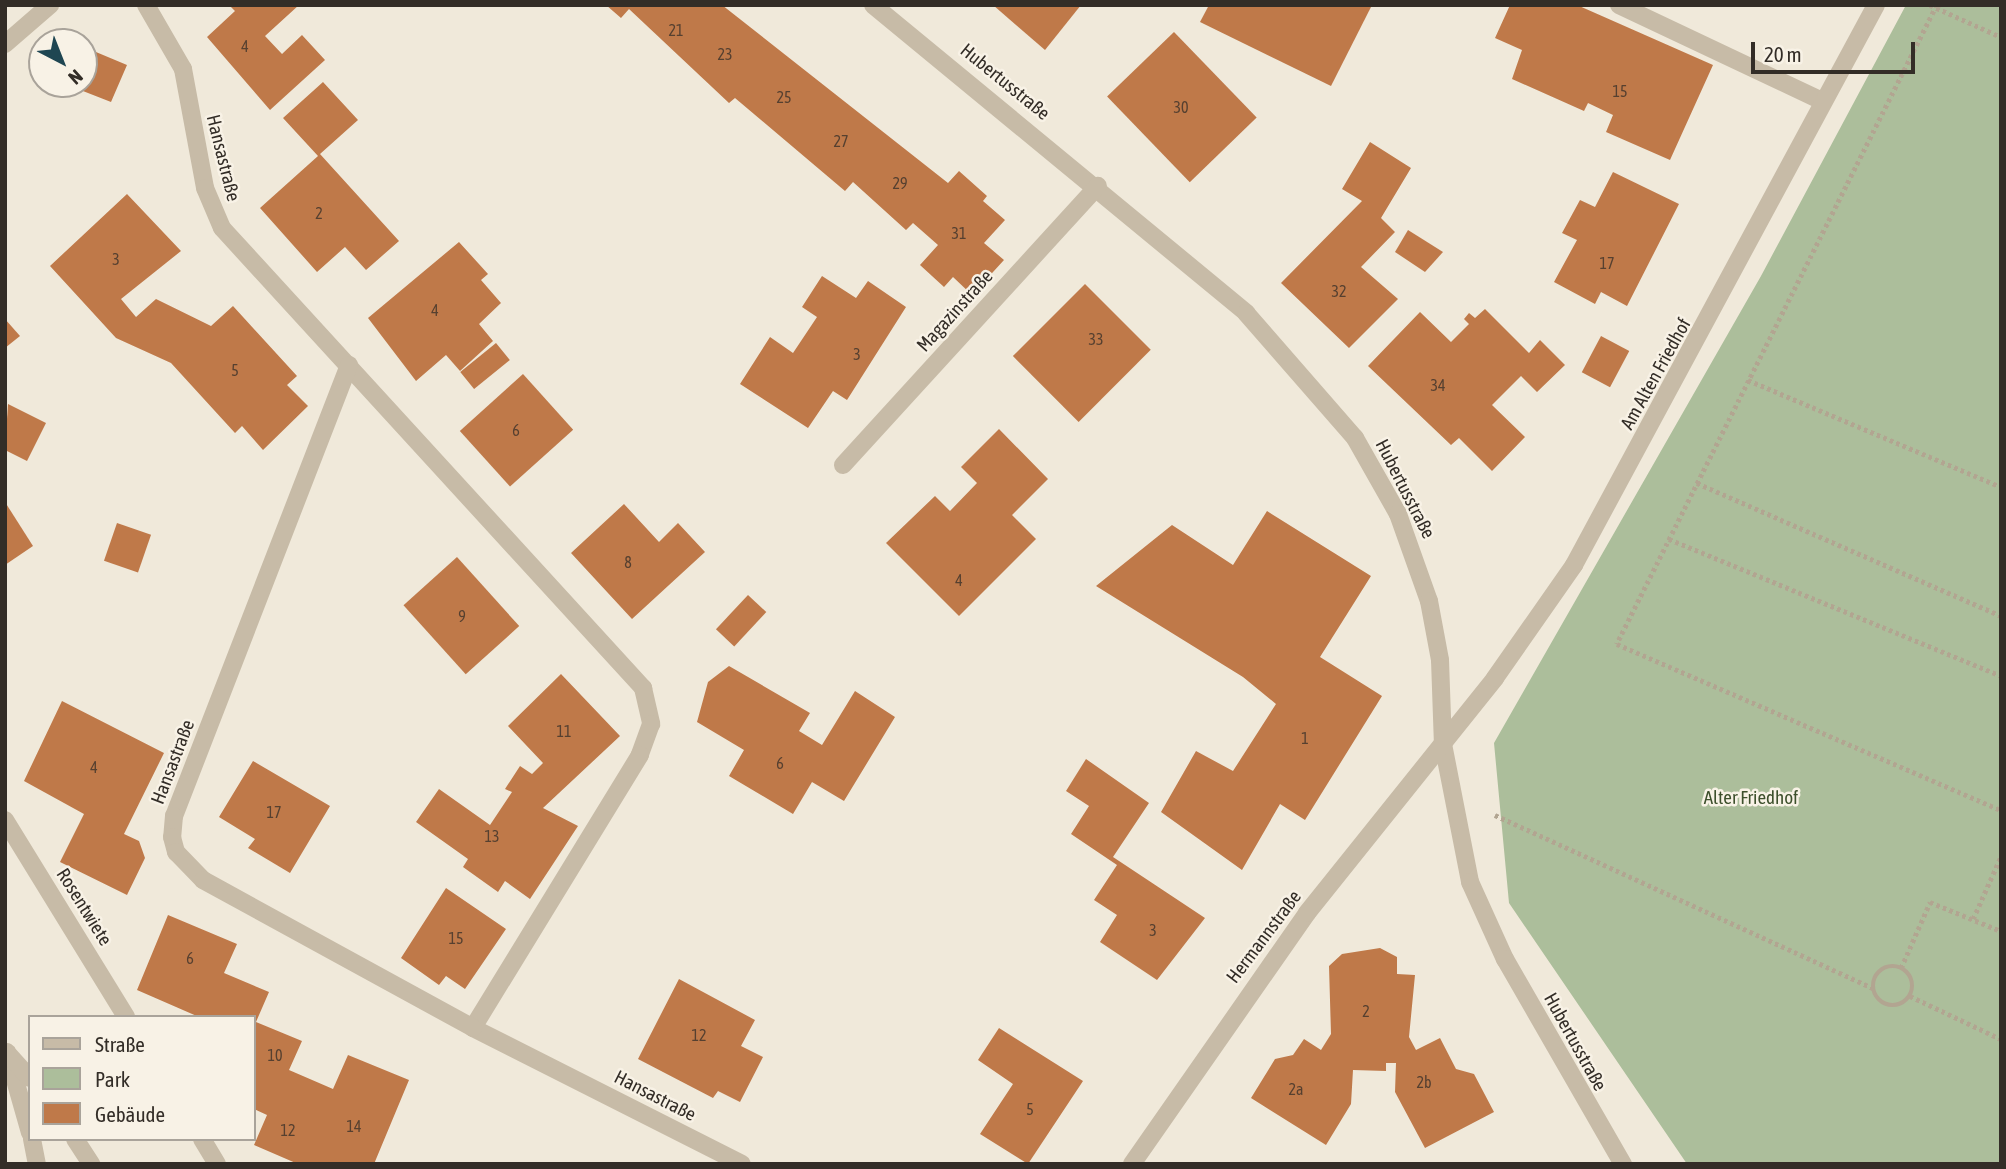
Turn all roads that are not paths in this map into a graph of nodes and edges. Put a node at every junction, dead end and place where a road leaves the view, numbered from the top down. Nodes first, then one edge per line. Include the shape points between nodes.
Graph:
1 (50, 5) edge
2 (146, 5) edge
3 (873, 5) edge
4 (1619, 5) edge
5 (1876, 5) edge
6 (5, 44) edge
7 (1822, 101) junction
8 (1098, 186) junction
9 (349, 365) junction
10 (843, 465) dead end
11 (1443, 744) junction
12 (5, 820) edge
13 (125, 1015) edge
14 (473, 1027) junction
15 (6, 1051) edge
16 (28, 1076) edge
17 (28, 1126) edge
18 (32, 1141) edge
19 (76, 1141) edge
20 (203, 1141) edge
21 (37, 1164) edge
22 (91, 1164) edge
23 (217, 1164) edge
24 (742, 1164) edge
25 (1132, 1164) edge
26 (1623, 1164) edge

1 - 6 street
2 - 9 street, Hansastraße via 178,57 205,188 222,228
3 - 8 street, Hubertusstraße
4 - 7 street
5 - 7 street, Am Alten Friedhof
7 - 11 street, Am Alten Friedhof via 1740,266 1574,565
8 - 10 street, Magazinstraße
8 - 11 street, Hubertusstraße via 1246,313 1355,438 1398,514 1429,601
9 - 14 street, Hansastraße via 643,688 652,724 640,755
9 - 14 street, Hansastraße via 174,816 172,837 177,852 203,880
11 - 25 street, Hermannstraße via 1307,913
11 - 26 street, Hubertusstraße via 1451,799 1483,913
12 - 13 street, Rosentwiete
14 - 24 street, Hansastraße
15 - 16 street
15 - 17 street
18 - 21 street
19 - 22 street
20 - 23 street

